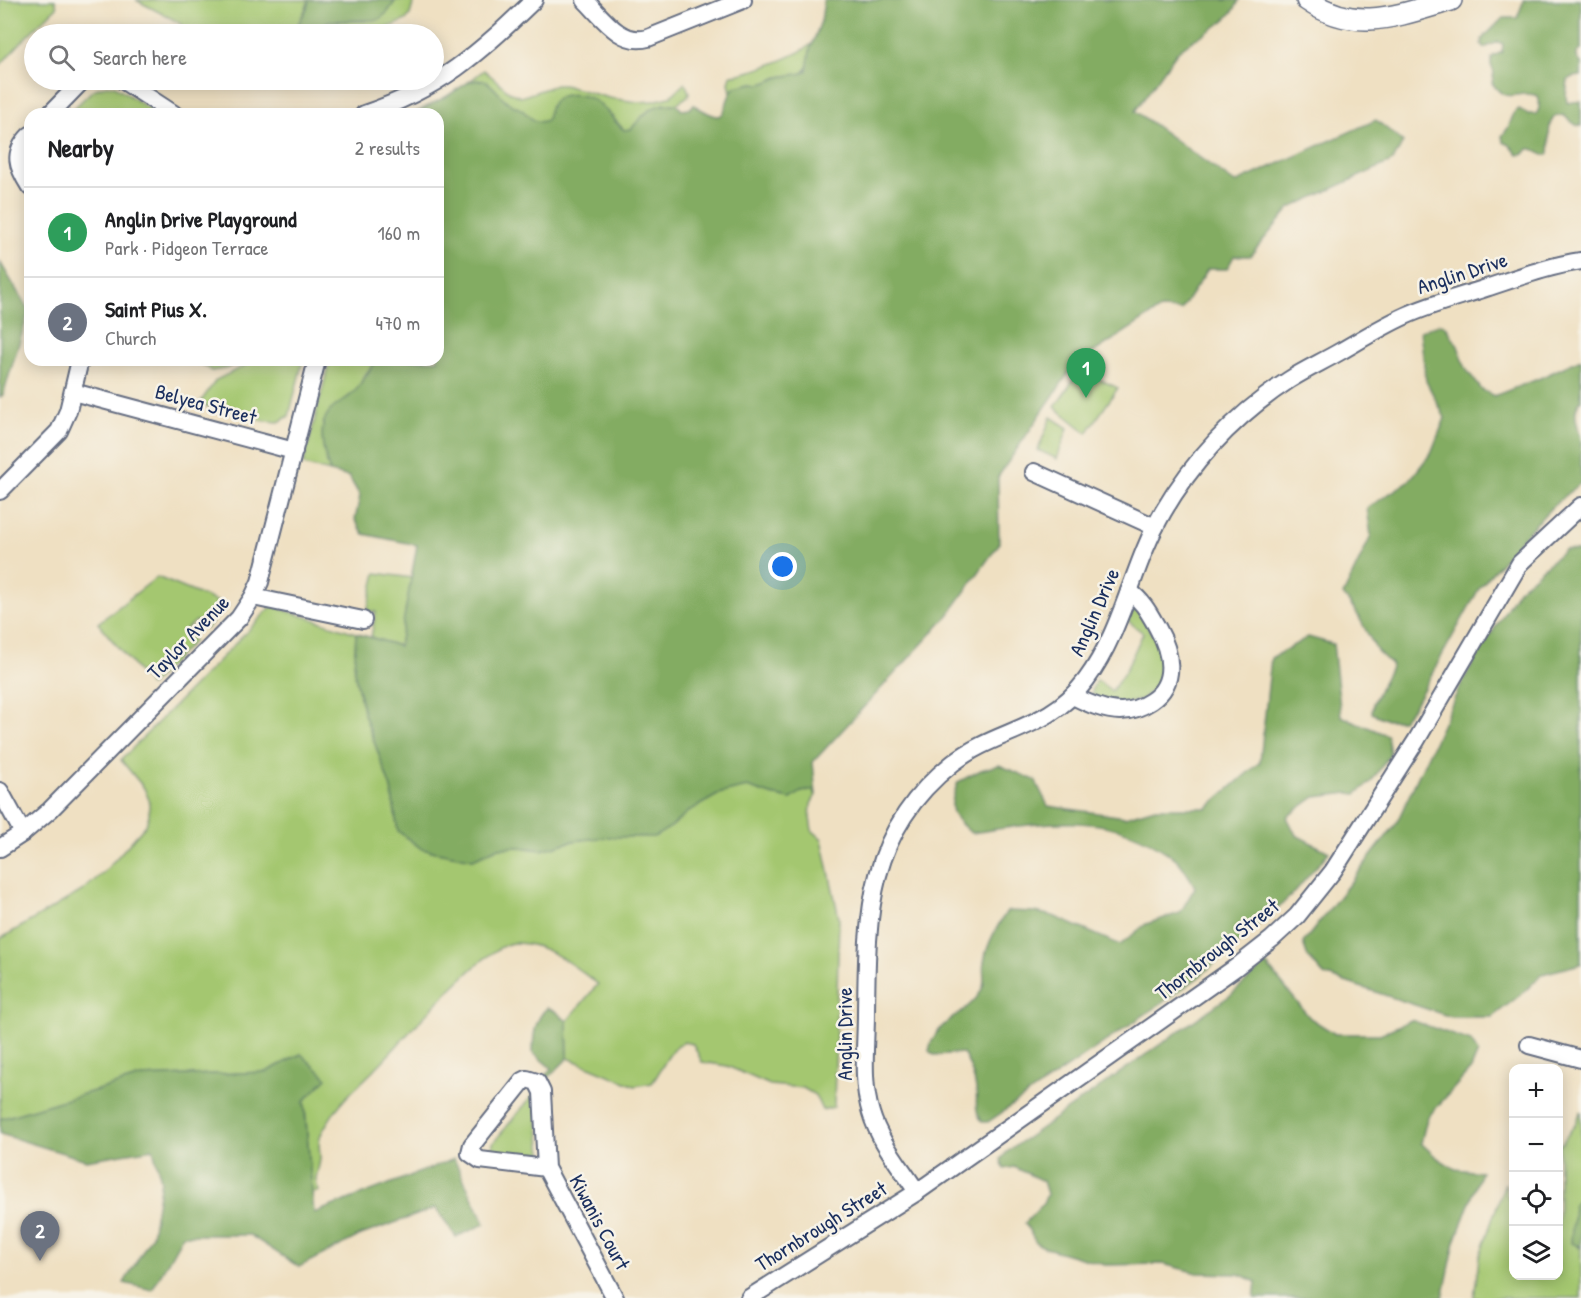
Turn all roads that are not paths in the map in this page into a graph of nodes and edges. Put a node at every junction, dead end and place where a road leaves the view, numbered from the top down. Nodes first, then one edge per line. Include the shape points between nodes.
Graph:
1 (585, 0) edge
2 (743, 0) edge
3 (1307, 0) edge
4 (1450, 0) edge
5 (531, 1) edge
6 (444, 77) edge
7 (73, 90) edge
8 (137, 90) edge
9 (423, 90) edge
10 (56, 108) edge
11 (165, 108) edge
12 (379, 108) edge
13 (24, 142) edge
14 (24, 178) edge
15 (1581, 261) edge
16 (79, 366) edge
17 (315, 366) edge
18 (73, 392) junction
19 (294, 451) junction
20 (1034, 472) dead end
21 (0, 491) edge
22 (1581, 506) edge
23 (1155, 527) junction
24 (1129, 591) junction
25 (254, 597) junction
26 (363, 620) dead end
27 (1073, 696) junction
28 (0, 791) edge
29 (23, 833) junction
30 (0, 848) edge
31 (1528, 1045) dead end
32 (1581, 1059) edge
33 (546, 1168) junction
34 (917, 1192) junction
35 (615, 1298) edge
36 (749, 1298) edge

1 - 2 street via 620,34 638,40
3 - 4 street via 1332,14 1368,20
5 - 6 street via 489,44
7 - 10 street
8 - 11 street
9 - 12 street
13 - 14 street via 18,162
15 - 23 street, Anglin Drive via 1541,270 1407,315 1289,380 1235,422 1203,454
16 - 18 street
17 - 19 street, Taylor Avenue
18 - 19 street, Belyea Street
18 - 21 street via 59,431
19 - 25 street, Taylor Avenue
20 - 23 street
22 - 34 street, Thornbrough Street via 1520,563 1416,741 1333,871 1297,916 1235,968
23 - 24 street, Anglin Drive
24 - 27 street, Anglin Drive via 1105,649
24 - 27 street via 1144,605 1166,644 1170,663 1166,685 1155,699 1130,710 1111,710
25 - 26 street
25 - 29 street, Taylor Avenue via 239,618
27 - 34 street, Anglin Drive via 1041,720 980,746 951,765 902,820 876,877 866,967 866,1094 874,1123
28 - 29 street
29 - 30 street, Taylor Avenue
31 - 32 street
33 - 33 street, Kiwanis Court via 542,1092 537,1082 527,1079 472,1145 470,1153 480,1160
33 - 35 street, Kiwanis Court
34 - 36 street, Thornbrough Street

